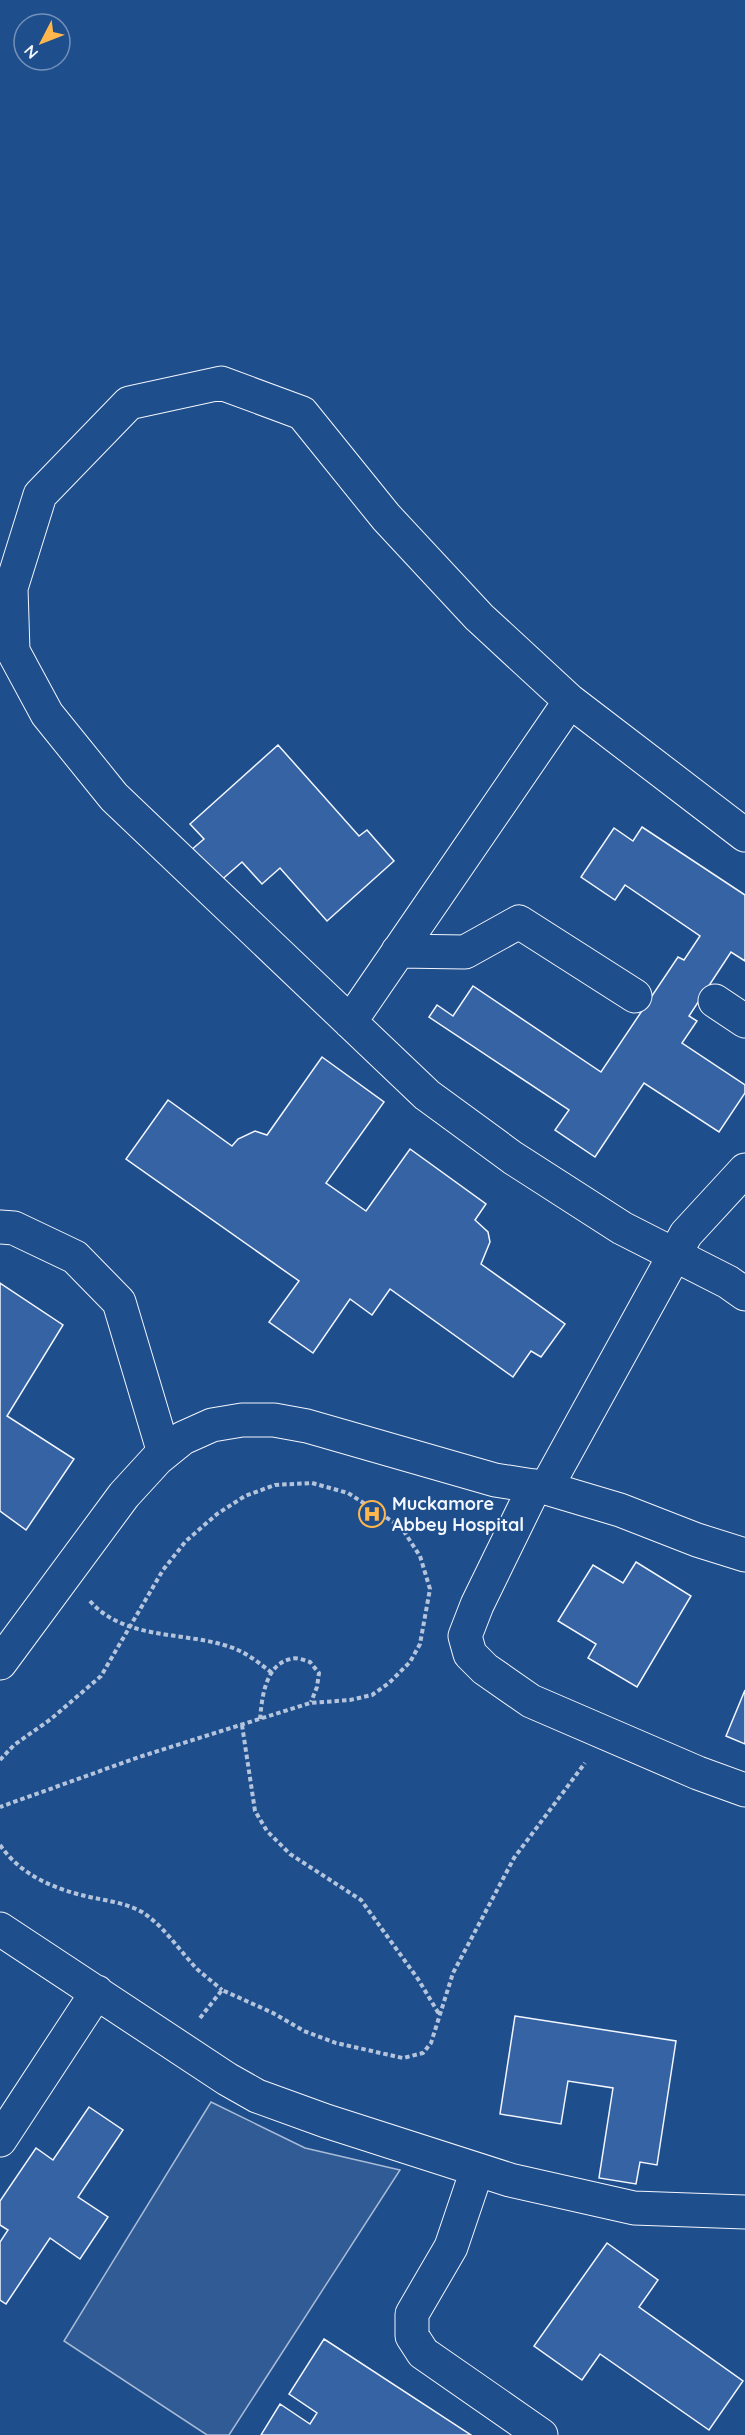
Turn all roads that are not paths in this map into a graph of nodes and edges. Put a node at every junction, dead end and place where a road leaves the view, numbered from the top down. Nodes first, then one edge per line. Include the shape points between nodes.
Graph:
1 (570, 701) junction
2 (745, 835) edge
3 (398, 951) junction
4 (635, 996) dead end
5 (715, 1001) dead end
6 (745, 1021) edge
7 (350, 1022) junction
8 (745, 1170) edge
9 (0, 1227) edge
10 (676, 1256) junction
11 (745, 1294) edge
12 (164, 1453) junction
13 (540, 1487) junction
14 (745, 1555) edge
15 (0, 1663) edge
16 (745, 1790) edge
17 (0, 1929) edge
18 (97, 1992) junction
19 (0, 2140) edge
20 (477, 2170) junction
21 (745, 2212) edge
22 (541, 2435) edge

1 - 2 lane
1 - 3 lane
1 - 7 lane via 479,617 402,534 302,414 221,383 129,403 40,495 11,588 13,651 47,714 114,797
3 - 4 lane via 465,952 519,922
3 - 7 lane
5 - 6 lane
7 - 10 lane via 427,1095 513,1158 622,1228
8 - 10 lane via 686,1234
9 - 12 lane via 14,1228 75,1257 119,1302
10 - 11 lane
10 - 13 lane
12 - 13 lane via 183,1438 212,1425 274,1420 495,1480
12 - 15 lane via 124,1495
13 - 14 lane via 620,1510
13 - 16 lane via 477,1605 465,1636 470,1654 531,1701
17 - 18 lane
18 - 19 lane
18 - 20 lane via 257,2096
20 - 21 lane via 634,2208
20 - 22 lane via 451,2247 412,2314 412,2336 423,2353

